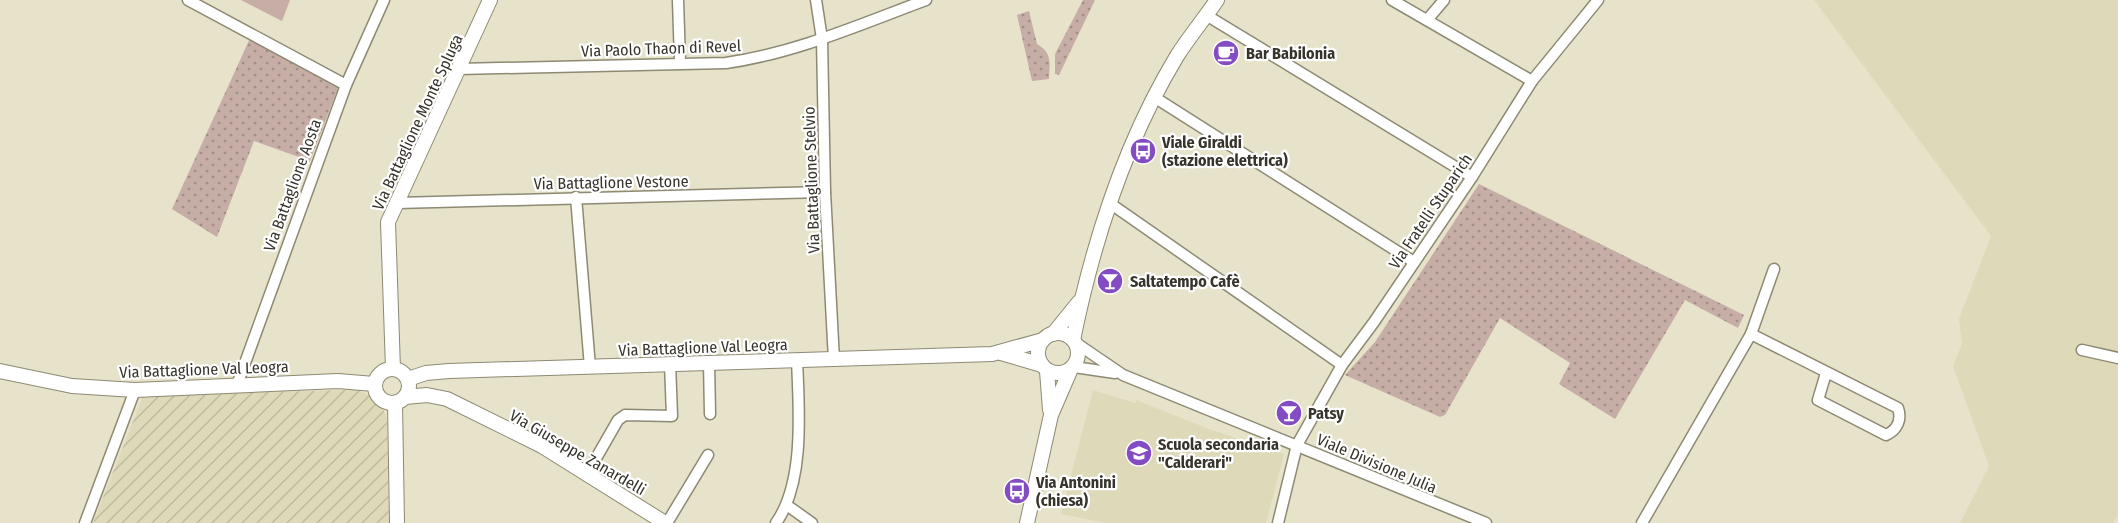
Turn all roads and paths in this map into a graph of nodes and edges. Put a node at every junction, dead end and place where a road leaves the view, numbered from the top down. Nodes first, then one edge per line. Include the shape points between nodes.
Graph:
1 (189, 0) edge
2 (384, 0) edge
3 (490, 0) edge
4 (678, 0) edge
5 (816, 0) edge
6 (926, 0) edge
7 (1217, 0) edge
8 (1392, 0) edge
9 (1444, 0) edge
10 (1598, 0) edge
11 (1206, 15) junction
12 (1426, 20) junction
13 (822, 39) junction
14 (680, 63) junction
15 (459, 69) junction
16 (1532, 81) junction
17 (346, 86) junction
18 (1154, 97) junction
19 (1472, 177) junction
20 (825, 192) junction
21 (576, 197) junction
22 (397, 203) junction
23 (1111, 204) junction
24 (1414, 262) junction
25 (1774, 269) dead end
26 (1080, 300) junction
27 (1751, 334) junction
28 (1048, 337) junction
29 (1075, 342) junction
30 (2082, 350) dead end
31 (1000, 352) junction
32 (2118, 358) edge
33 (797, 360) junction
34 (834, 360) junction
35 (709, 362) junction
36 (670, 363) junction
37 (1342, 365) junction
38 (590, 367) junction
39 (1044, 368) junction
40 (393, 369) junction
41 (1072, 369) junction
42 (0, 370) edge
43 (1826, 372) junction
44 (1124, 375) junction
45 (408, 379) junction
46 (374, 384) junction
47 (237, 385) junction
48 (135, 390) junction
49 (400, 400) junction
50 (710, 414) dead end
51 (1051, 415) junction
52 (1297, 445) junction
53 (708, 455) dead end
54 (586, 474) junction
55 (788, 506) junction
56 (86, 523) edge
57 (397, 523) edge
58 (666, 523) edge
59 (776, 523) edge
60 (812, 523) edge
61 (1027, 523) edge
62 (1278, 523) edge
63 (1486, 523) edge
64 (1642, 523) edge

1 - 17 street
2 - 17 street, Via Battaglione Aosta
3 - 15 street, Via Battaglione Monte Spluga
4 - 14 street
5 - 13 street, Via Battaglione Stelvio
6 - 13 street, Via Paolo Thaon di Revel
7 - 11 street
8 - 12 street
9 - 12 street
10 - 16 street, Via Fratelli Stuparich
11 - 18 street
11 - 19 street
12 - 16 street
13 - 14 street, Via Paolo Thaon di Revel via 754,59
13 - 20 street, Via Battaglione Stelvio
14 - 15 street, Via Paolo Thaon di Revel
15 - 22 street, Via Battaglione Monte Spluga
16 - 19 street, Via Fratelli Stuparich
17 - 47 street, Via Battaglione Aosta
18 - 23 street
18 - 24 street
19 - 24 street, Via Fratelli Stuparich
20 - 21 street, Via Battaglione Vestone
20 - 34 street, Via Battaglione Stelvio
21 - 22 street, Via Battaglione Vestone
21 - 38 street
22 - 40 street, Via Battaglione Monte Spluga via 388,222
23 - 26 street
23 - 37 street
24 - 37 street, Via Fratelli Stuparich
25 - 27 street
26 - 28 street
26 - 29 street
27 - 43 street
27 - 64 street
28 - 29 street via 1065,334
28 - 31 street, Via Battaglione Val Leogra
28 - 39 street via 1038,352
29 - 41 street via 1079,356
29 - 44 street, Viale Divisione Julia
30 - 32 street
31 - 34 street, Via Battaglione Val Leogra
31 - 39 street, Via Battaglione Val Leogra
33 - 34 street, Via Battaglione Val Leogra
33 - 35 street, Via Battaglione Val Leogra
33 - 55 street via 800,429
35 - 36 street, Via Battaglione Val Leogra
35 - 50 street
36 - 38 street, Via Battaglione Val Leogra
36 - 54 street via 672,416 625,415 618,420
37 - 52 street, Via Fratelli Stuparich
38 - 45 street, Via Battaglione Val Leogra via 426,372
39 - 41 street via 1059,374
39 - 51 street
40 - 45 street
40 - 46 street via 380,373
41 - 44 street, Viale Divisione Julia
41 - 51 street
42 - 48 street, Via Battaglione Val Leogra via 72,386
43 - 43 street via 1898,408 1898,426 1886,435 1818,400
44 - 52 street, Viale Divisione Julia
45 - 49 street via 409,385
46 - 47 street, Via Battaglione Val Leogra via 338,381
46 - 49 street via 380,399
47 - 48 street, Via Battaglione Val Leogra
48 - 56 street
49 - 54 street, Via Giuseppe Zanardelli via 427,395 447,399 542,446
49 - 57 street
51 - 61 street
52 - 62 street, Via Fratelli Stuparich
52 - 63 street, Viale Divisione Julia
53 - 58 street
54 - 58 street, Via Giuseppe Zanardelli
55 - 59 street
55 - 60 street

